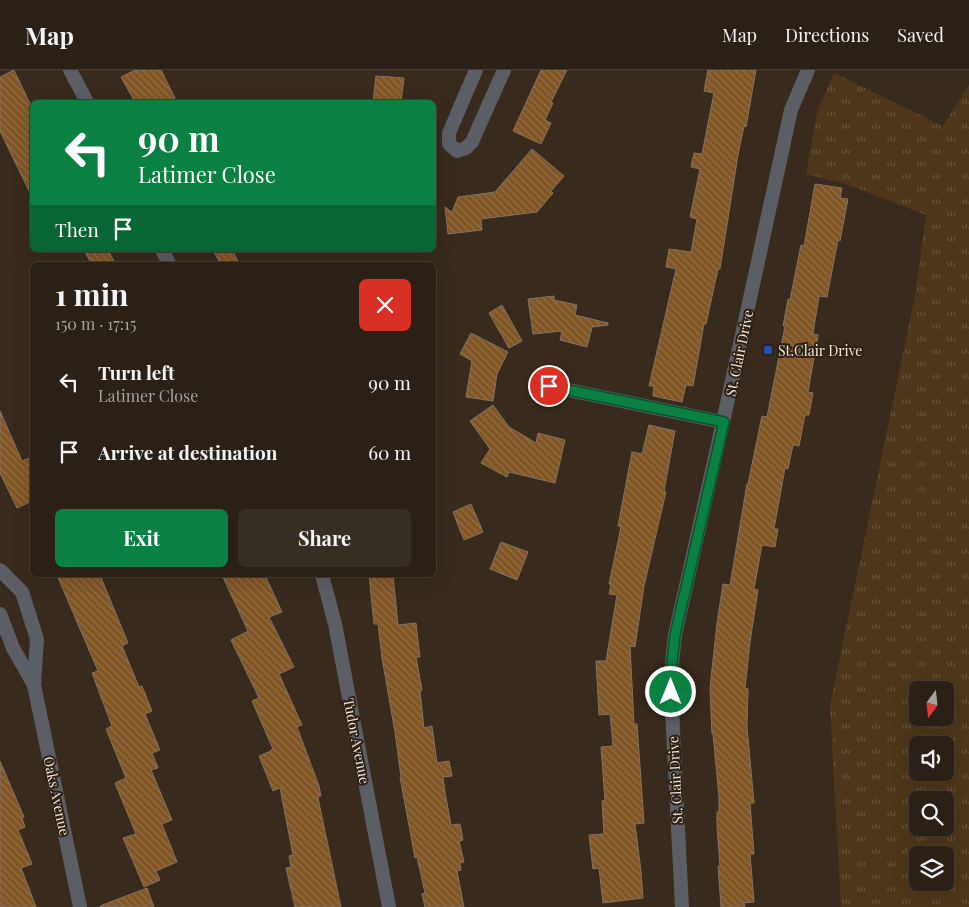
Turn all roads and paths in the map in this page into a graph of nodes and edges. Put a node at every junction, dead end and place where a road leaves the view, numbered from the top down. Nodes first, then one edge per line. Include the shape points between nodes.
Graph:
1 (70, 70) edge
2 (476, 70) edge
3 (504, 70) edge
4 (808, 70) edge
5 (86, 100) edge
6 (549, 386) dead end
7 (724, 422) junction
8 (0, 570) edge
9 (323, 577) edge
10 (0, 614) edge
11 (34, 685) junction
12 (80, 907) edge
13 (388, 907) edge
14 (682, 907) edge

1 - 5 street
2 - 3 street via 448,133 449,144 457,151 472,142
4 - 7 street, St. Clair Drive via 791,110
6 - 7 street
7 - 14 street, St. Clair Drive via 675,635 671,673
8 - 11 street, Oaks Avenue via 22,592 37,639
9 - 13 street, Tudor Avenue via 335,624
10 - 11 street, Oaks Avenue via 13,648
11 - 12 street, Oaks Avenue

